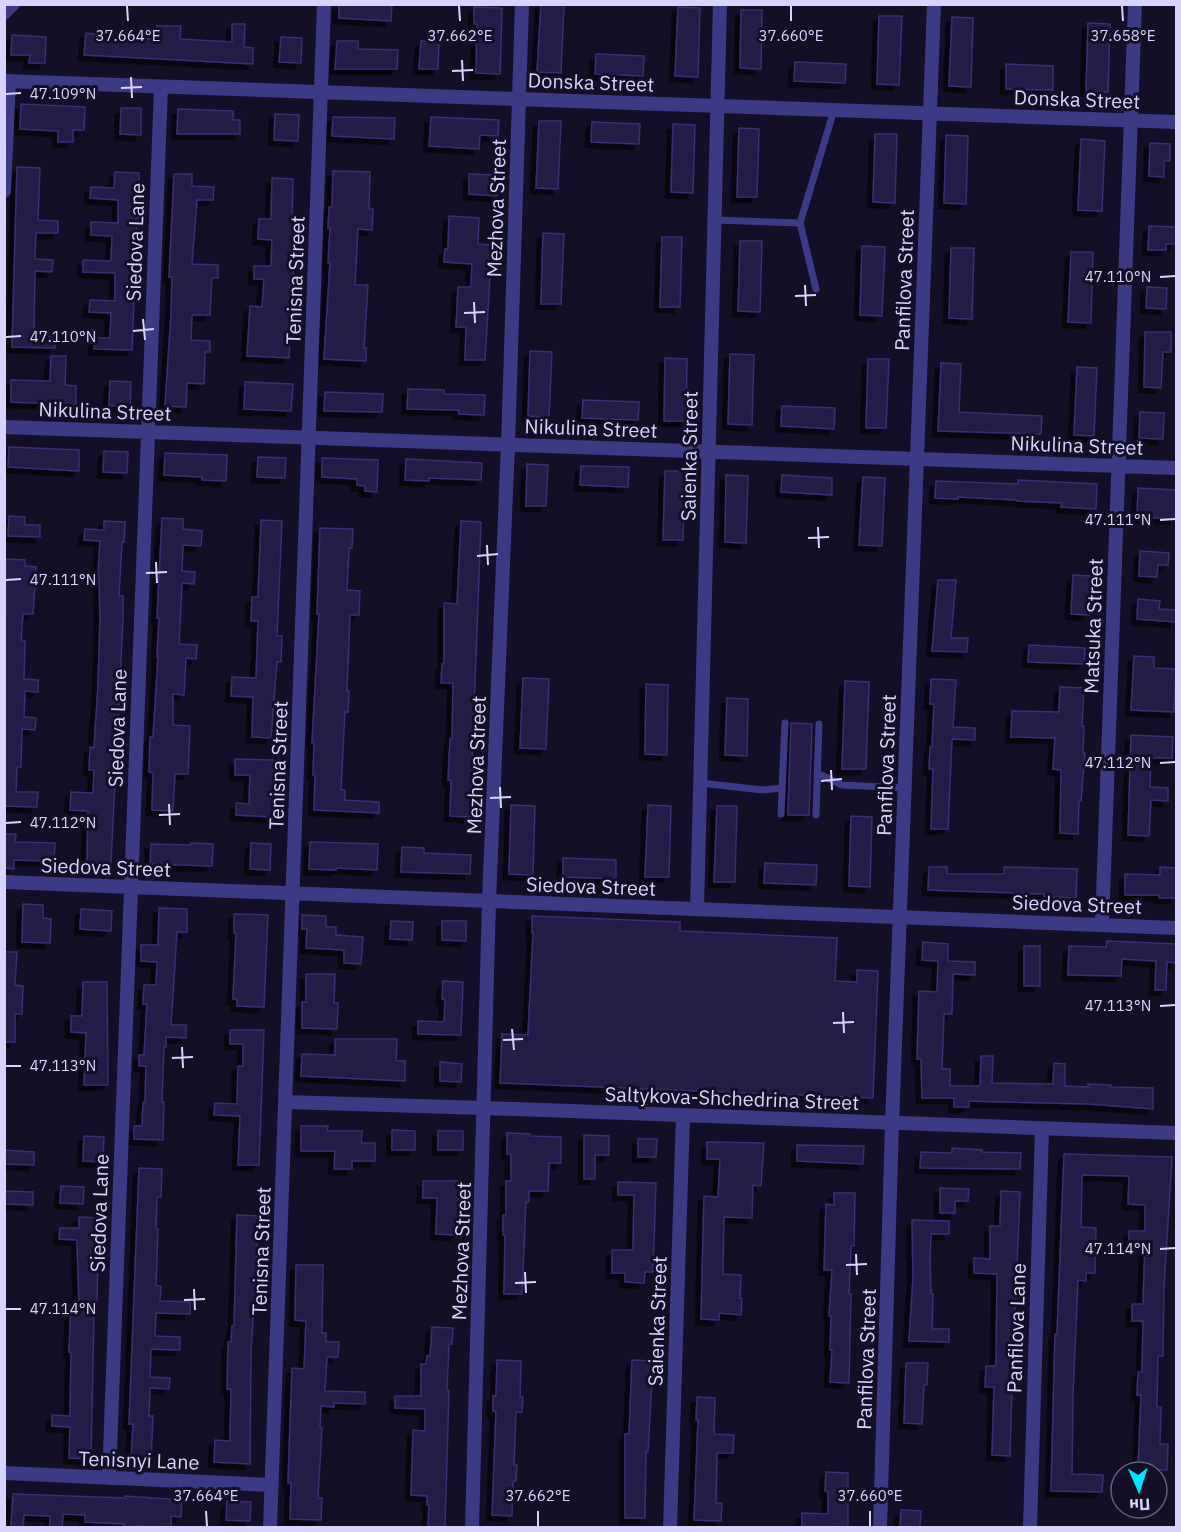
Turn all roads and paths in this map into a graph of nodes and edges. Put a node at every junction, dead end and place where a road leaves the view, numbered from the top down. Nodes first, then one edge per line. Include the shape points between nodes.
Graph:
1 (14, 4) edge
2 (324, 4) edge
3 (522, 4) edge
4 (720, 4) edge
5 (934, 4) edge
6 (1135, 4) edge
7 (4, 13) edge
8 (7, 81) edge
9 (161, 87) junction
10 (322, 92) junction
11 (518, 99) junction
12 (717, 106) junction
13 (834, 110) junction
14 (930, 113) junction
15 (1131, 120) junction
16 (1176, 122) edge
17 (4, 191) edge
18 (715, 220) junction
19 (800, 223) junction
20 (816, 289) dead end
21 (4, 427) edge
22 (148, 432) junction
23 (309, 438) junction
24 (508, 445) junction
25 (709, 452) junction
26 (917, 459) junction
27 (1119, 466) junction
28 (1176, 468) edge
29 (785, 723) dead end
30 (819, 724) dead end
31 (818, 773) junction
32 (700, 783) junction
33 (782, 788) junction
34 (905, 788) junction
35 (781, 814) dead end
36 (816, 815) dead end
37 (4, 882) edge
38 (131, 887) junction
39 (293, 894) junction
40 (489, 901) junction
41 (697, 909) junction
42 (900, 917) junction
43 (1102, 925) junction
44 (1176, 928) edge
45 (286, 1102) junction
46 (484, 1108) junction
47 (683, 1116) junction
48 (892, 1124) junction
49 (1042, 1129) junction
50 (1176, 1133) edge
51 (4, 1473) edge
52 (109, 1478) junction
53 (272, 1485) junction
54 (270, 1527) edge
55 (472, 1527) edge
56 (670, 1527) edge
57 (880, 1527) edge
58 (1030, 1527) edge

1 - 7 street
2 - 10 street, Tenisna Street
3 - 11 street, Mezhova Street
4 - 12 street, Saienka Street
5 - 14 street, Panfilova Street
6 - 15 street, Matsuka Street
8 - 9 street, Donska Street
8 - 17 street
9 - 10 street, Donska Street
9 - 22 street, Siedova Lane
10 - 11 street, Donska Street
10 - 23 street, Tenisna Street
11 - 12 street, Donska Street
11 - 24 street, Mezhova Street
12 - 13 street, Donska Street
12 - 18 street, Saienka Street
13 - 14 street, Donska Street
13 - 19 lane
14 - 15 street, Donska Street
14 - 26 street, Panfilova Street
15 - 16 street, Donska Street
15 - 27 street, Matsuka Street
18 - 19 lane
18 - 25 street, Saienka Street
19 - 20 lane
21 - 22 street, Nikulina Street
22 - 23 street, Nikulina Street
22 - 38 street, Siedova Lane
23 - 24 street, Nikulina Street
23 - 39 street, Tenisna Street
24 - 25 street, Nikulina Street
24 - 40 street, Mezhova Street
25 - 26 street, Nikulina Street
25 - 32 street, Saienka Street
26 - 27 street, Nikulina Street
26 - 34 street, Panfilova Street
27 - 28 street, Nikulina Street
27 - 43 street, Matsuka Street
29 - 33 lane
30 - 31 lane
31 - 34 lane via 842,785
31 - 36 lane
32 - 33 lane via 763,790
32 - 41 street, Saienka Street
33 - 35 lane
34 - 42 street, Panfilova Street
37 - 38 street, Siedova Street
38 - 39 street, Siedova Street
38 - 52 street, Siedova Lane
39 - 40 street, Siedova Street
39 - 45 street, Tenisna Street
40 - 41 street, Siedova Street
40 - 46 street, Mezhova Street
41 - 42 street, Siedova Street
42 - 43 street, Siedova Street
42 - 48 street, Panfilova Street
43 - 44 street, Siedova Street
45 - 46 street, Saltykova-Shchedrina Street
45 - 53 street, Tenisna Street
46 - 47 street, Saltykova-Shchedrina Street
46 - 55 street, Mezhova Street
47 - 48 street, Saltykova-Shchedrina Street
47 - 56 street, Saienka Street
48 - 49 street, Saltykova-Shchedrina Street
48 - 57 street, Panfilova Street
49 - 50 street, Saltykova-Shchedrina Street
49 - 58 street, Panfilova Lane
51 - 52 street, Tenisnyi Lane
52 - 53 street, Tenisnyi Lane
53 - 54 street, Tenisna Street

